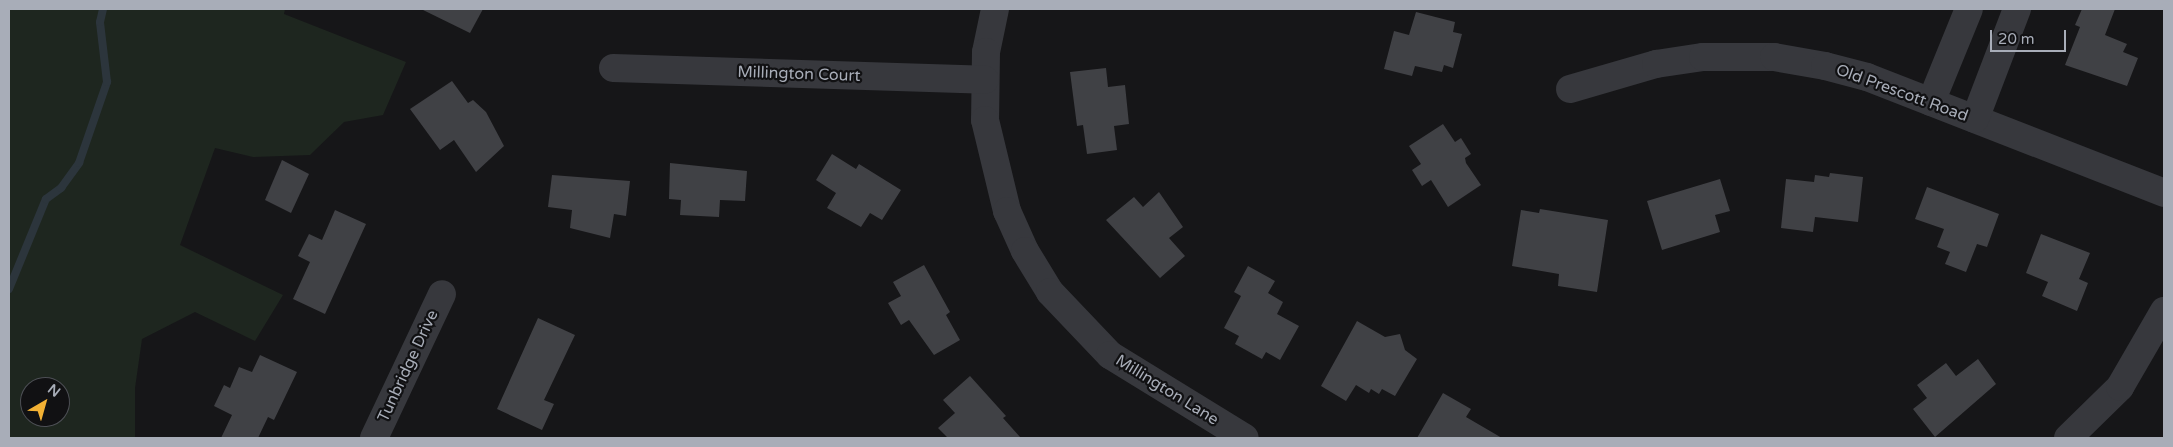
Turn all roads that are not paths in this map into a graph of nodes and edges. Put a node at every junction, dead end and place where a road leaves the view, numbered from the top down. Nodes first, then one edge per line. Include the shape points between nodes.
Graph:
1 (995, 9) edge
2 (1969, 9) edge
3 (2017, 9) edge
4 (613, 68) dead end
5 (985, 80) junction
6 (1570, 89) dead end
7 (1931, 102) junction
8 (1975, 119) junction
9 (2164, 193) edge
10 (442, 294) dead end
11 (2164, 311) edge
12 (374, 438) edge
13 (1245, 438) edge
14 (2068, 438) edge

1 - 5 street, Millington Lane
2 - 7 street
3 - 8 street
4 - 5 street, Millington Court
5 - 13 street, Millington Lane via 989,149 1007,211 1050,292 1110,355
6 - 7 street, Old Prescott Road via 1656,64 1727,55 1825,66
7 - 8 street, Old Prescott Road
8 - 9 street, Old Prescott Road
10 - 12 street, Tunbridge Drive
11 - 14 street via 2120,387

